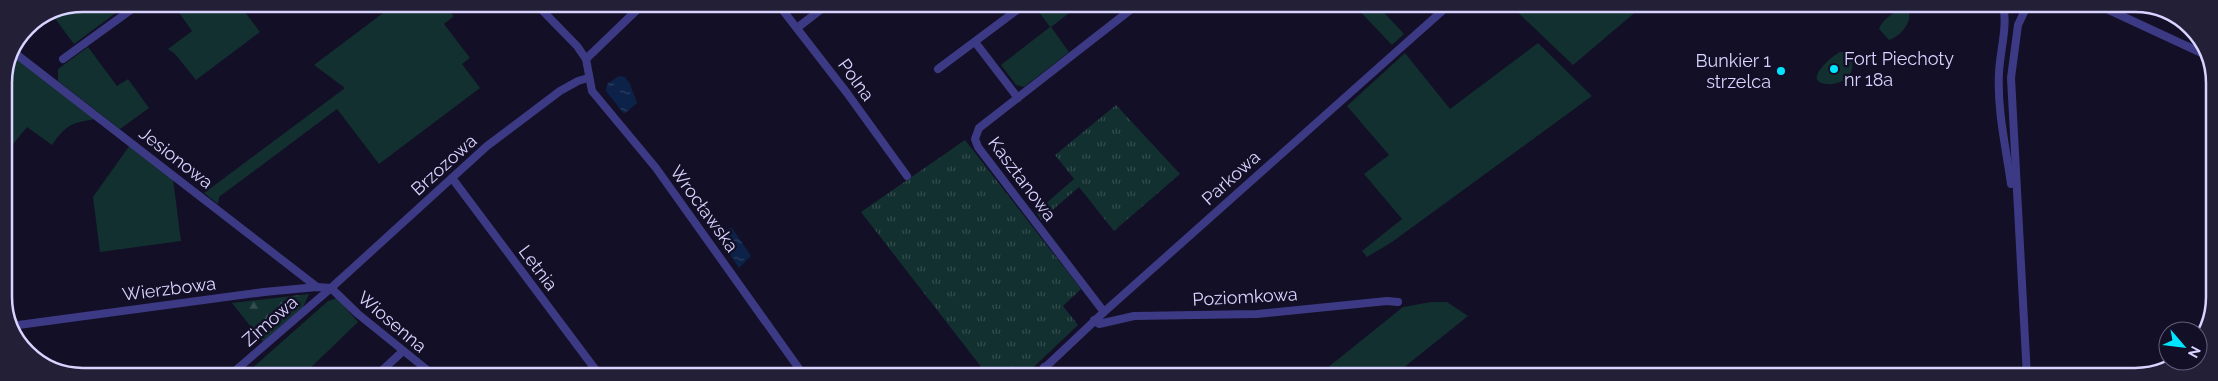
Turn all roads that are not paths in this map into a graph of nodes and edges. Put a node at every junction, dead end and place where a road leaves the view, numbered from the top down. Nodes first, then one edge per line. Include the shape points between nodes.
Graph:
1 (128, 12) edge
2 (544, 12) edge
3 (635, 12) edge
4 (784, 12) edge
5 (818, 12) edge
6 (1014, 12) edge
7 (1128, 12) edge
8 (1441, 12) edge
9 (2004, 12) edge
10 (2024, 12) edge
11 (2111, 12) edge
12 (797, 28) junction
13 (975, 42) junction
14 (2198, 52) edge
15 (18, 56) edge
16 (586, 58) junction
17 (62, 59) dead end
18 (938, 69) dead end
19 (588, 78) junction
20 (1018, 98) junction
21 (907, 176) dead end
22 (452, 178) junction
23 (2017, 218) junction
24 (317, 287) junction
25 (331, 288) junction
26 (1398, 302) dead end
27 (1104, 312) junction
28 (1094, 320) junction
29 (18, 325) edge
30 (404, 351) junction
31 (1044, 367) edge
32 (238, 368) edge
33 (385, 368) edge
34 (425, 368) edge
35 (594, 368) edge
36 (799, 368) edge
37 (2026, 368) edge

1 - 17 street
2 - 16 street
3 - 16 street
4 - 12 street, Polna
5 - 12 street
6 - 13 street
7 - 20 street, Kasztanowa
8 - 27 street, Parkowa
9 - 23 street via 1998,74 2002,128
10 - 23 street via 2018,25 2011,78
11 - 14 street
12 - 21 street, Polna
13 - 18 street
13 - 20 street
15 - 24 street, Jesionowa
16 - 19 street, Wrocławska
19 - 22 street, Brzozowa via 569,85 542,103
19 - 36 street, Wrocławska via 592,91 656,168
20 - 27 street, Kasztanowa via 979,128 975,142
22 - 25 street, Brzozowa
22 - 35 street, Letnia
23 - 37 street
24 - 25 street, Wierzbowa
24 - 29 street, Wierzbowa
25 - 30 street, Wiosenna
25 - 32 street, Zimowa
26 - 28 street, Poziomkowa via 1257,314 1134,316 1099,324
27 - 28 street, Parkowa
28 - 31 street, Parkowa
30 - 33 street
30 - 34 street, Wiosenna

